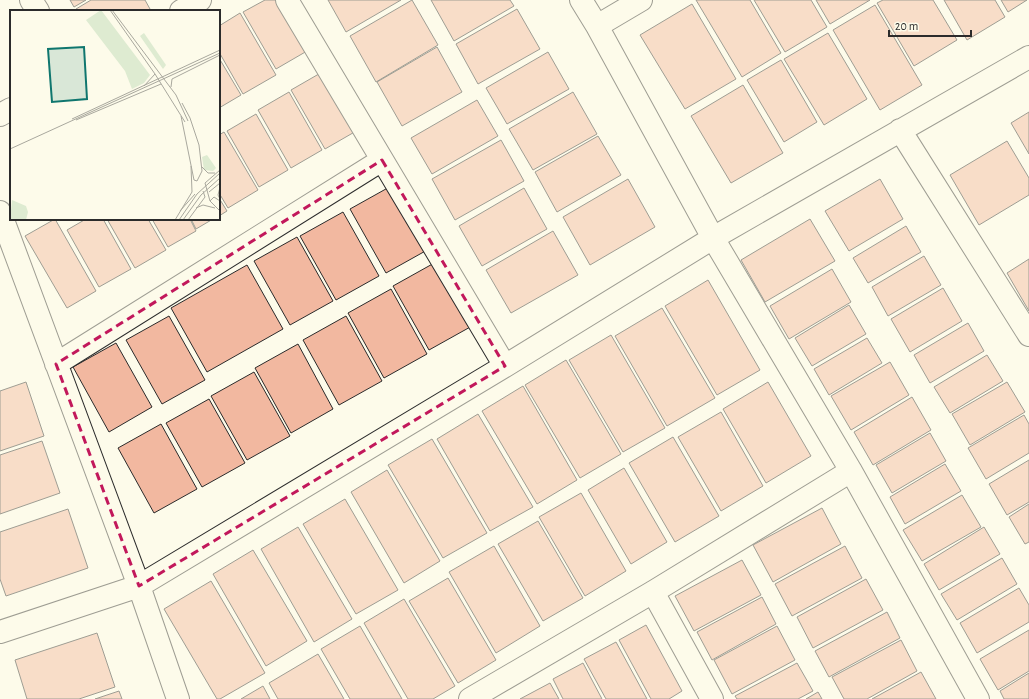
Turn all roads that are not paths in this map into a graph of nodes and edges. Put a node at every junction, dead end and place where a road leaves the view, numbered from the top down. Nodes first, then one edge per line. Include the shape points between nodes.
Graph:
1 (31, 0) edge
2 (200, 0) edge
3 (287, 0) edge
4 (581, 0) edge
5 (641, 0) edge
6 (37, 10) edge
7 (183, 10) edge
8 (597, 26) junction
9 (1029, 57) edge
10 (10, 109) edge
11 (0, 115) edge
12 (900, 130) junction
13 (382, 160) junction
14 (0, 212) edge
15 (713, 238) junction
16 (1029, 335) edge
17 (56, 364) junction
18 (505, 366) junction
19 (851, 471) junction
20 (139, 586) junction
21 (653, 592) junction
22 (0, 632) edge
23 (178, 699) edge
24 (470, 699) edge
25 (712, 699) edge
26 (978, 699) edge

1 - 6 street
2 - 7 street
3 - 13 street
4 - 8 street
5 - 8 street
8 - 15 street
9 - 12 street
10 - 11 street
12 - 15 street
12 - 16 street
13 - 17 street
13 - 18 street
14 - 17 street
15 - 18 street
15 - 19 street
17 - 20 street
18 - 20 street
19 - 21 street
19 - 26 street
20 - 22 street
20 - 23 street
21 - 24 street
21 - 25 street

